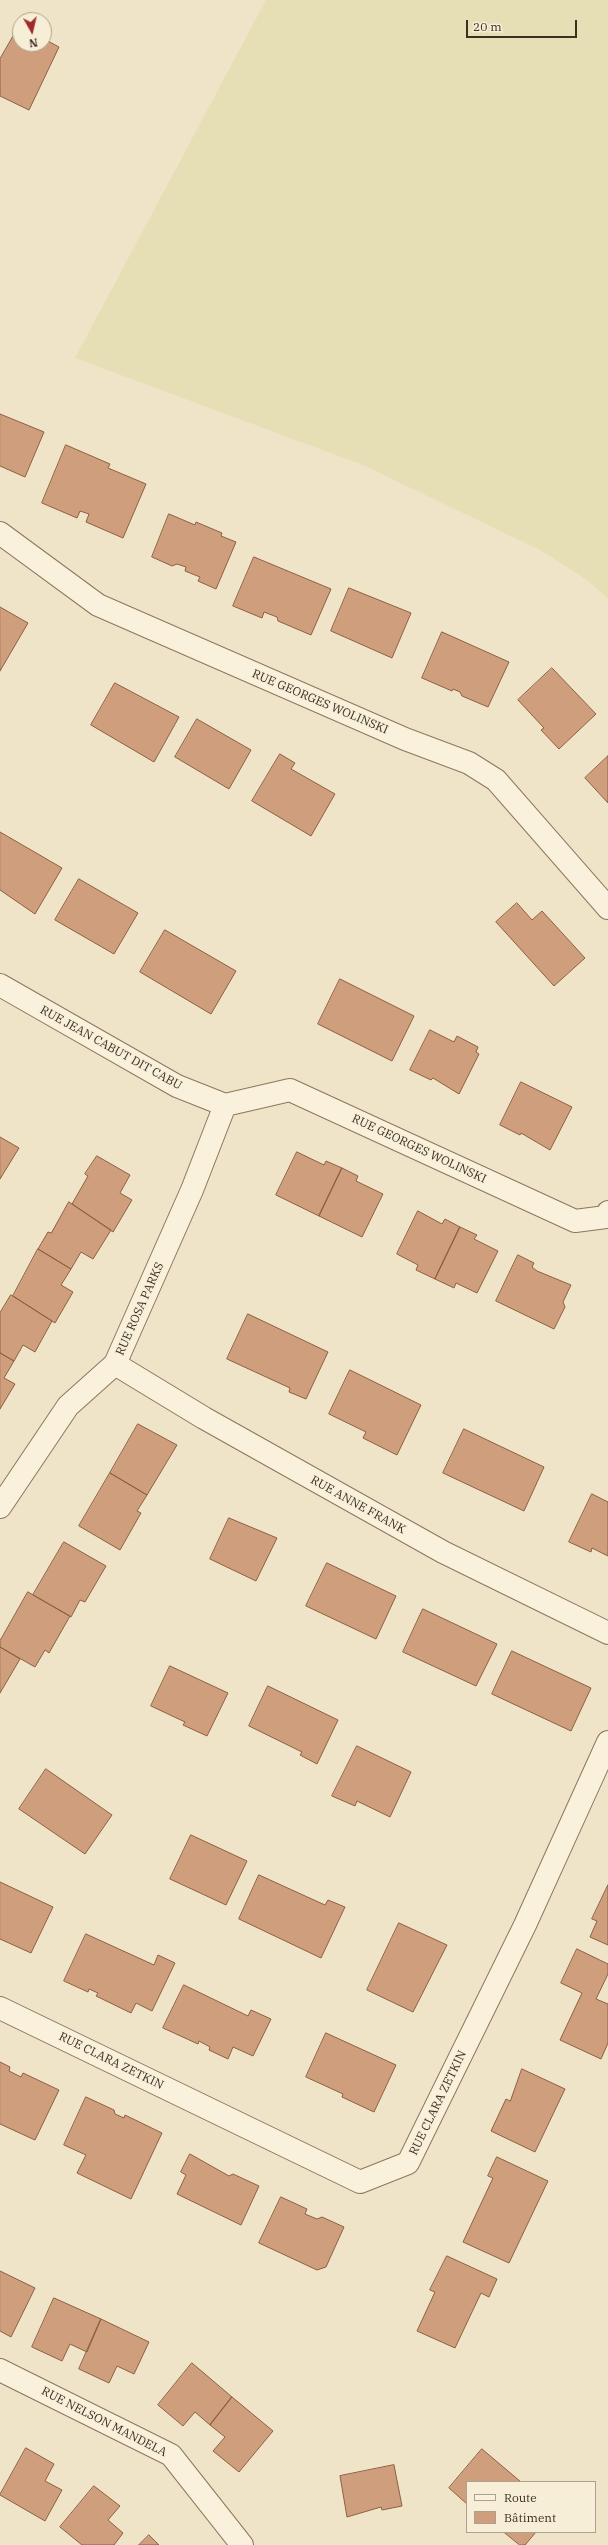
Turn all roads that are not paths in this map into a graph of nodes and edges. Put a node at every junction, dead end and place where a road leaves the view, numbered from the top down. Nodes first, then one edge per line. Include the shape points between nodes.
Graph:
1 (0, 533) edge
2 (608, 908) edge
3 (0, 985) edge
4 (225, 1105) junction
5 (608, 1212) edge
6 (115, 1364) junction
7 (0, 1507) edge
8 (608, 1633) edge
9 (608, 1742) edge
10 (0, 2008) edge
11 (0, 2370) edge
12 (242, 2545) edge

1 - 2 street, RUE GEORGES WOLINSKI via 98,605 475,767 496,780
3 - 4 street, RUE JEAN CABUT DIT CABU via 176,1086
4 - 5 street, RUE GEORGES WOLINSKI via 290,1090 575,1221 606,1217
4 - 6 street, RUE ROSA PARKS via 186,1204
6 - 7 street, RUE ROSA PARKS via 68,1406
6 - 8 street, RUE ANNE FRANK via 204,1418 443,1552
9 - 10 street, RUE CLARA ZETKIN via 525,1925 408,2164 360,2182
11 - 12 street, RUE NELSON MANDELA via 171,2455

